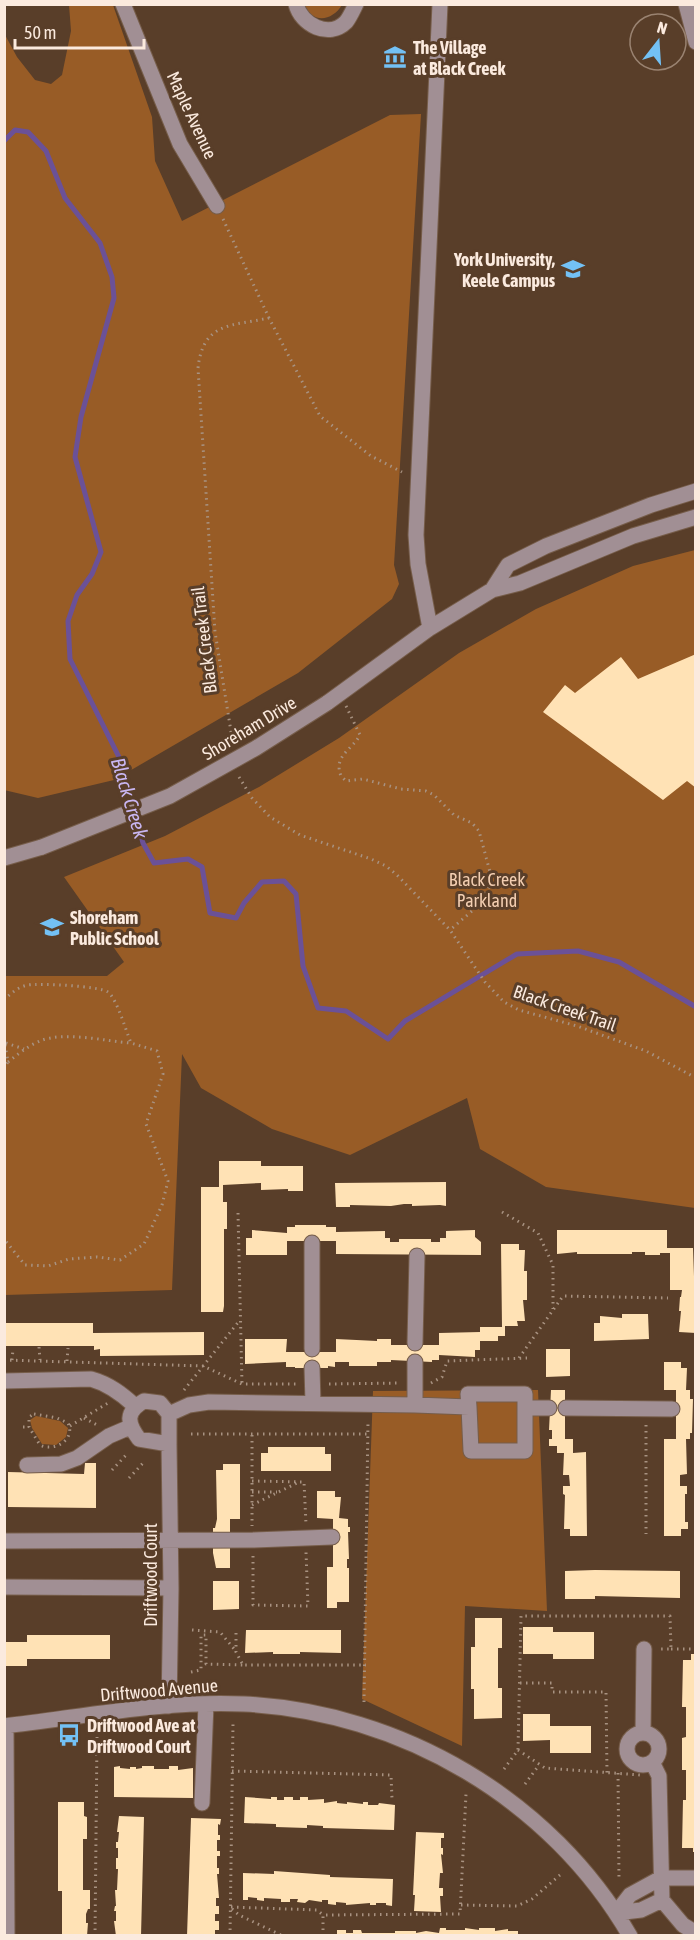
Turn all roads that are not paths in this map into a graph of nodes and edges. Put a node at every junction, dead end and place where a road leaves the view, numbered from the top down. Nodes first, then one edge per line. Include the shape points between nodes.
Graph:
1 (123, 4) edge
2 (296, 4) edge
3 (356, 4) edge
4 (440, 4) edge
5 (686, 4) edge
6 (696, 42) edge
7 (217, 206) road end
8 (696, 491) edge
9 (696, 517) edge
10 (492, 590) junction
11 (430, 628) junction
12 (4, 858) edge
13 (312, 1244) dead end
14 (417, 1256) dead end
15 (415, 1343) dead end
16 (312, 1349) dead end
17 (415, 1362) dead end
18 (312, 1376) road end
19 (4, 1381) edge
20 (313, 1403) junction
21 (415, 1405) junction
22 (135, 1406) junction
23 (470, 1407) junction
24 (525, 1408) junction
25 (549, 1408) dead end
26 (566, 1408) dead end
27 (672, 1409) dead end
28 (169, 1414) junction
29 (130, 1426) junction
30 (169, 1444) junction
31 (27, 1465) dead end
32 (332, 1537) dead end
33 (170, 1539) junction
34 (4, 1541) edge
35 (4, 1587) edge
36 (171, 1588) junction
37 (644, 1649) road end
38 (206, 1704) junction
39 (169, 1706) junction
40 (5, 1726) edge
41 (643, 1733) junction
42 (652, 1762) junction
43 (5, 1788) edge
44 (202, 1803) dead end
45 (661, 1878) junction
46 (696, 1878) edge
47 (663, 1900) junction
48 (616, 1913) junction
49 (696, 1934) edge
50 (7, 1935) edge
51 (630, 1935) edge

1 - 7 street, Maple Avenue via 180,144
2 - 3 street via 303,18 315,28 327,30 346,22
4 - 11 street via 416,535
5 - 6 street
8 - 10 street, Shoreham Drive via 546,546 508,565
9 - 10 street, Shoreham Drive via 633,536 520,583
10 - 11 street, Shoreham Drive
11 - 12 street, Shoreham Drive, bridge via 333,699 170,796
13 - 16 street
14 - 15 street
17 - 21 street
18 - 20 street
19 - 22 street via 91,1379 118,1391
20 - 21 street
20 - 28 street via 209,1402
21 - 23 street
22 - 28 street via 144,1401 160,1403
22 - 29 street
23 - 24 street via 468,1394 525,1394
23 - 24 street via 471,1451 525,1450
24 - 25 street
26 - 27 street
28 - 30 street, Driftwood Court
29 - 30 street via 139,1439
29 - 31 street via 62,1464
30 - 33 street, Driftwood Court
32 - 33 street
33 - 34 street
33 - 36 street, Driftwood Court
35 - 36 street
36 - 39 street, Driftwood Court
37 - 41 street
38 - 39 street, Driftwood Avenue
38 - 44 street
38 - 48 street, Driftwood Avenue via 307,1711 374,1728 432,1752 487,1784 532,1818 572,1857
39 - 40 street, Driftwood Avenue
40 - 43 street
41 - 42 street via 658,1744 658,1754
41 - 42 street via 629,1740 628,1756 642,1765
42 - 45 street via 659,1776
43 - 50 street
45 - 46 street
45 - 47 street
45 - 48 street via 630,1895
47 - 48 street via 641,1910
47 - 49 street
48 - 51 street, Driftwood Avenue

